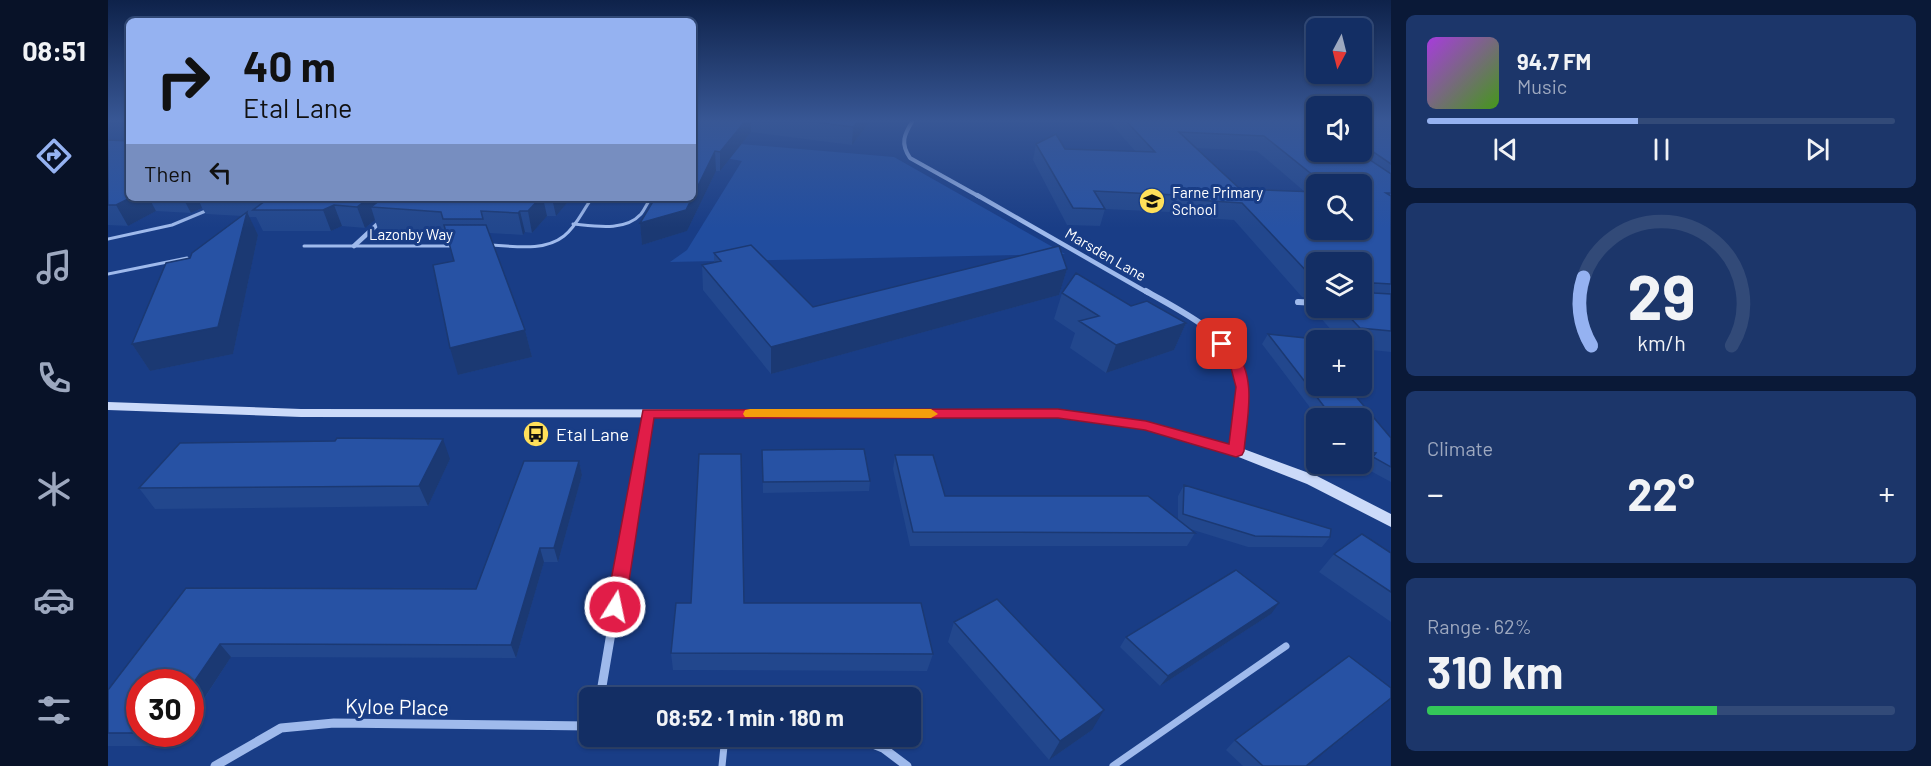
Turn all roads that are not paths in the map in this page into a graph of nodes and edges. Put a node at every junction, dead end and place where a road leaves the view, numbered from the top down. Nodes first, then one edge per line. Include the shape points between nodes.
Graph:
1 (908, 156) edge
2 (590, 201) edge
3 (649, 201) edge
4 (210, 209) dead end
5 (384, 219) edge
6 (573, 224) junction
7 (108, 239) edge
8 (484, 245) edge
9 (304, 246) dead end
10 (354, 246) junction
11 (460, 246) edge
12 (187, 258) edge
13 (108, 274) edge
14 (1298, 302) dead end
15 (1306, 302) edge
16 (108, 406) edge
17 (648, 414) junction
18 (1236, 451) junction
19 (1391, 521) edge
20 (1286, 646) dead end
21 (602, 687) edge
22 (579, 726) edge
23 (724, 747) edge
24 (881, 747) edge
25 (215, 766) edge
26 (722, 766) edge
27 (907, 766) edge
28 (1113, 766) edge

1 - 18 street, Marsden Lane via 1208,328 1236,359 1243,387
2 - 6 lane
3 - 6 lane via 640,214 627,222 607,226
4 - 7 lane via 170,227
5 - 10 street, Lazonby Way
6 - 8 lane via 564,236 544,243
9 - 10 lane, Lazonby Way
10 - 11 lane, Lazonby Way
12 - 13 lane
14 - 15 street
16 - 17 street via 302,413
17 - 18 street via 1058,414 1146,426
17 - 21 street
18 - 19 street via 1312,480
20 - 28 lane
22 - 25 street, Kyloe Place via 334,723 280,728
23 - 26 lane
24 - 27 street

